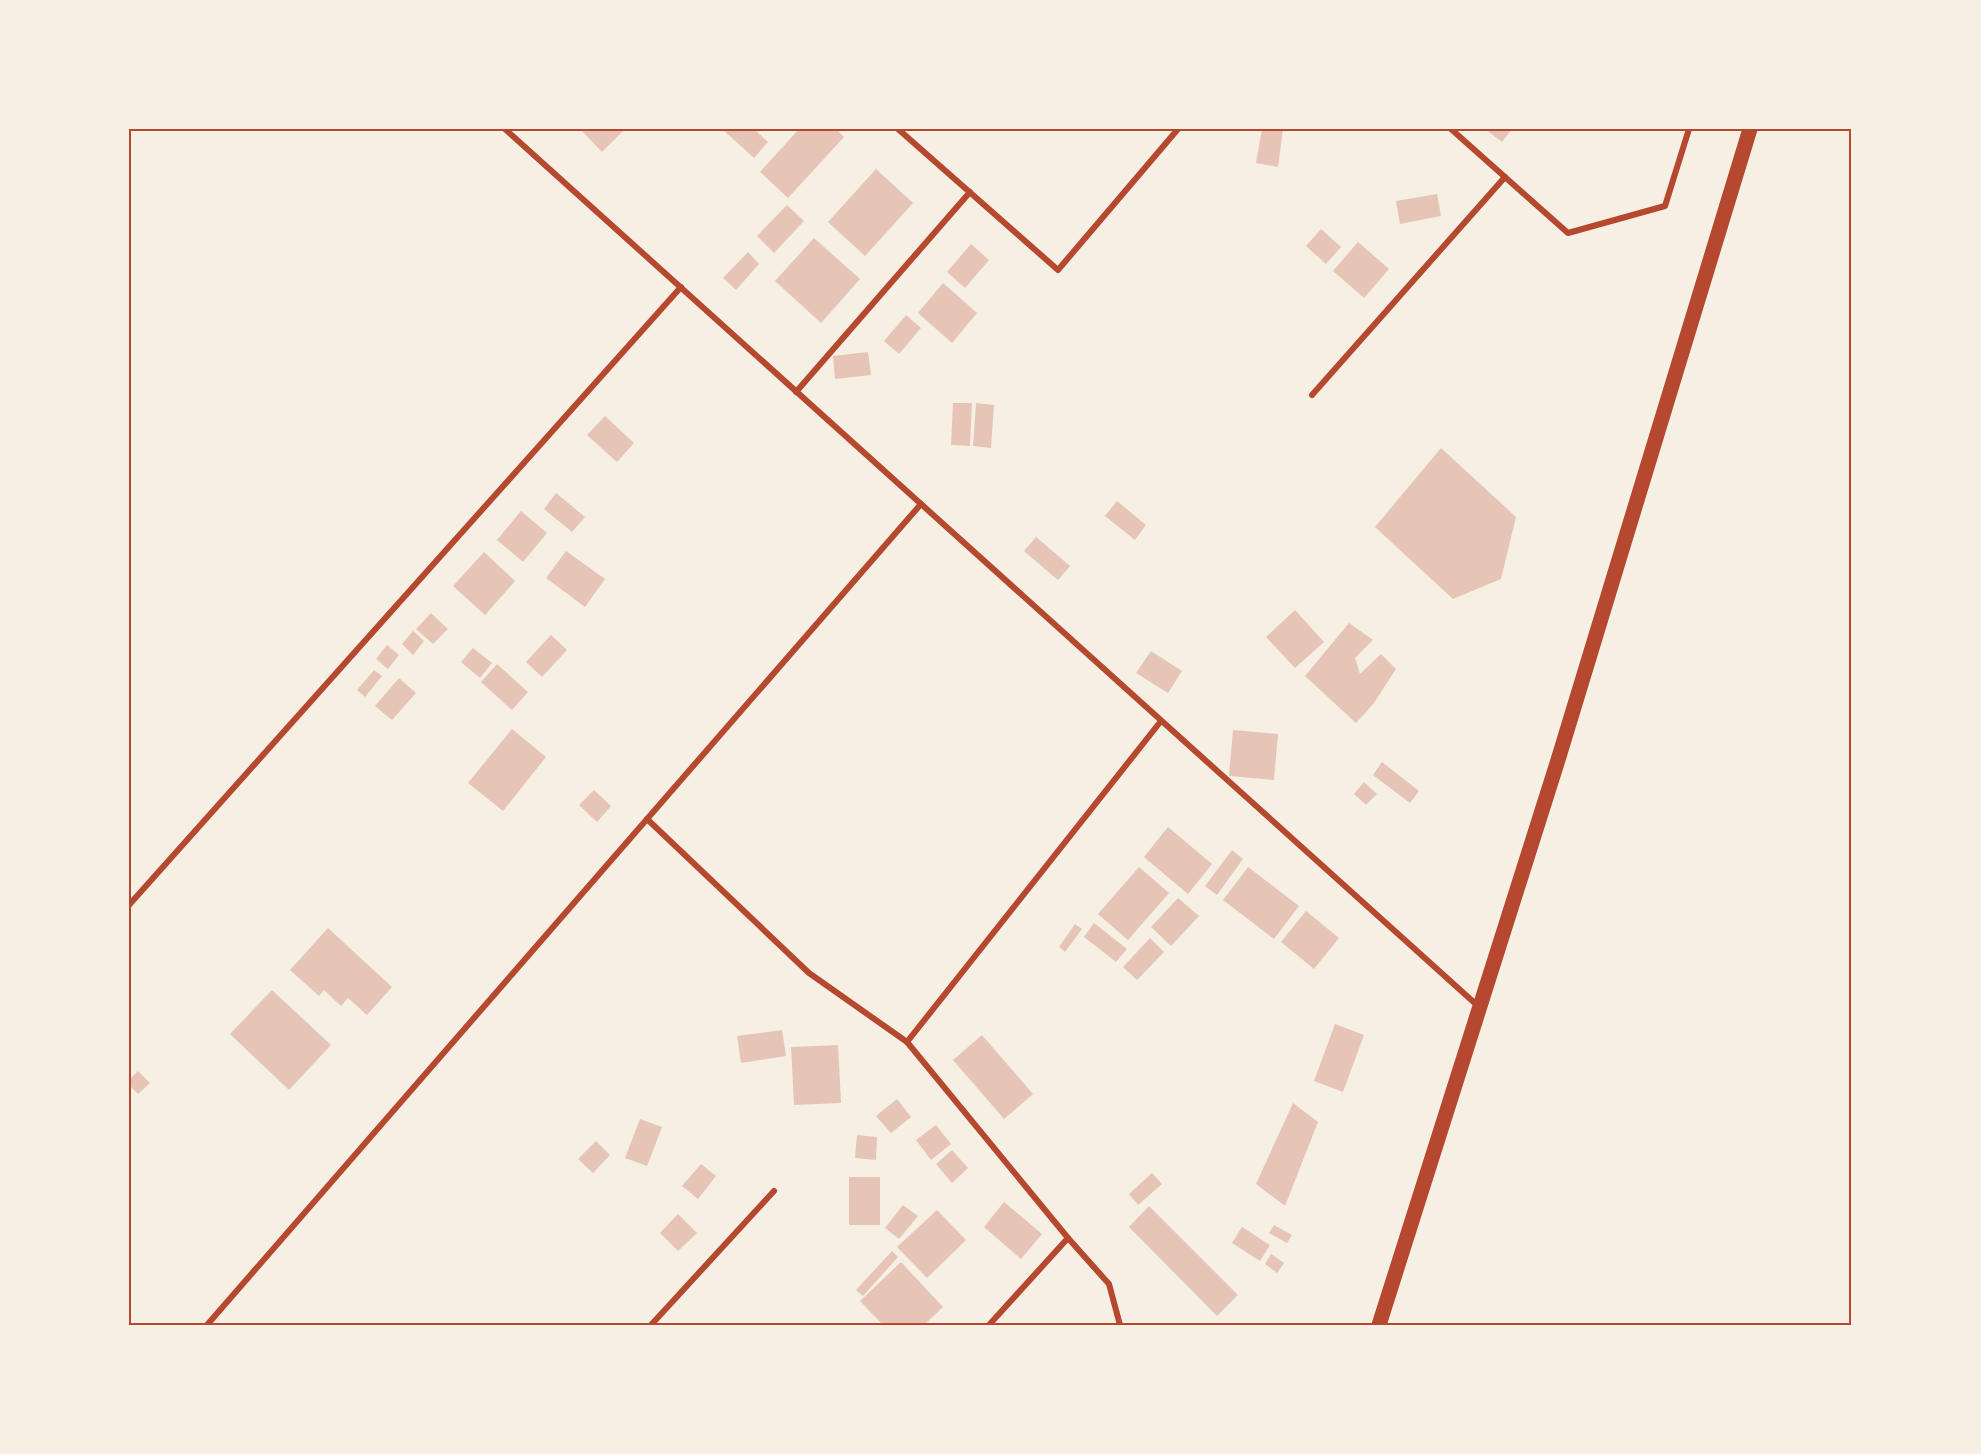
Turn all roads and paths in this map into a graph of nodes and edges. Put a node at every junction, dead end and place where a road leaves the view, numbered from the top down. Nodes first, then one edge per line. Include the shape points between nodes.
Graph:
1 (505, 129) edge
2 (898, 129) edge
3 (1179, 129) edge
4 (1451, 129) edge
5 (1689, 129) edge
6 (1750, 129) edge
7 (1505, 177) junction
8 (970, 192) junction
9 (681, 287) junction
10 (796, 392) junction
11 (1312, 395) dead end
12 (921, 504) junction
13 (1161, 721) junction
14 (647, 819) junction
15 (129, 905) edge
16 (1479, 1007) junction
17 (907, 1042) junction
18 (774, 1191) dead end
19 (1068, 1238) junction
20 (207, 1325) edge
21 (651, 1325) edge
22 (989, 1325) edge
23 (1120, 1325) edge
24 (1379, 1325) edge

1 - 9 street
2 - 8 street
3 - 8 street via 1058,270
4 - 7 street
5 - 7 street via 1665,206 1568,233
6 - 16 main road
7 - 11 street
8 - 10 street
9 - 10 street
9 - 15 street
10 - 12 street
12 - 13 street
12 - 14 street
13 - 16 street
13 - 17 street
14 - 17 street via 809,973
14 - 20 street
16 - 24 main road
17 - 19 street
18 - 21 street
19 - 22 street
19 - 23 street via 1109,1284

